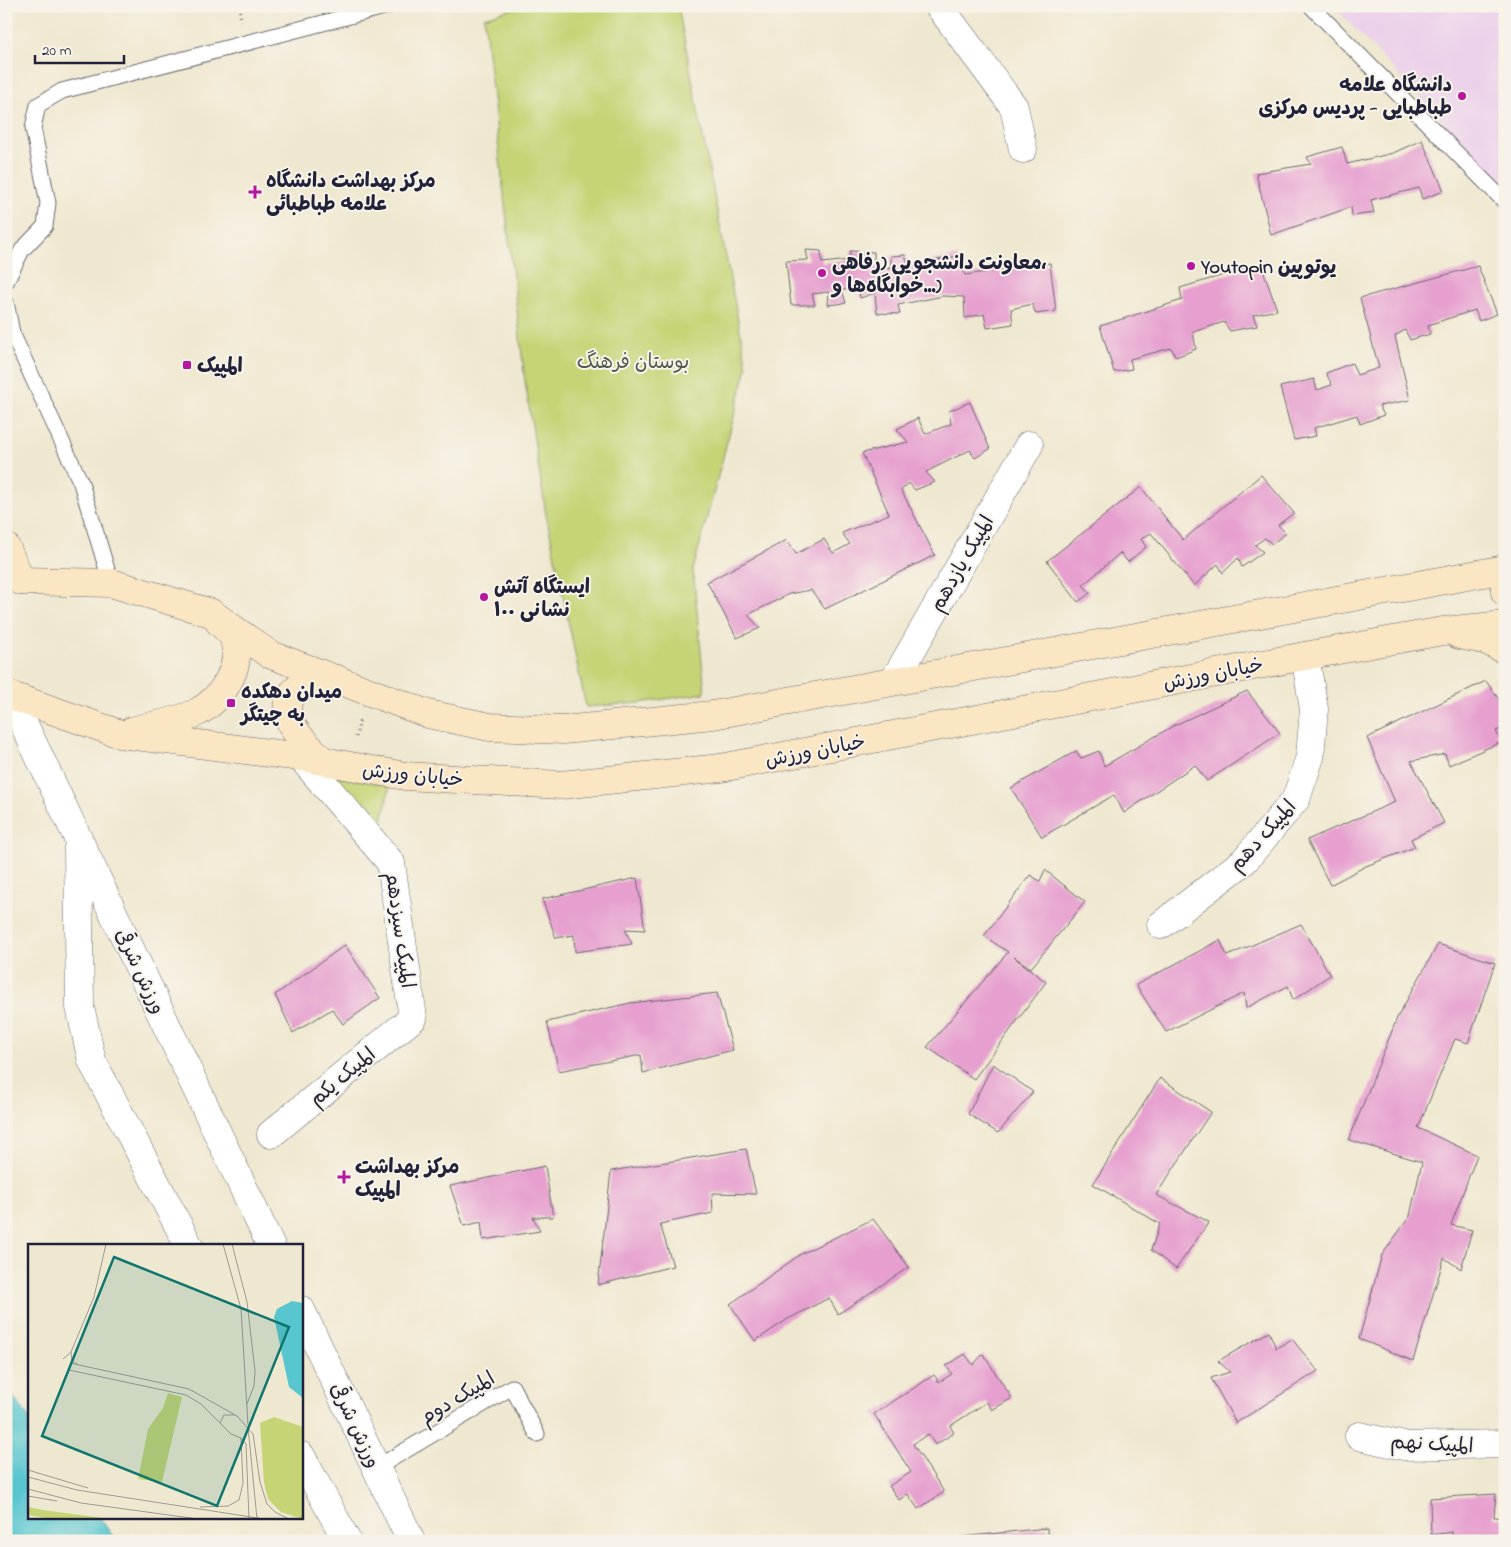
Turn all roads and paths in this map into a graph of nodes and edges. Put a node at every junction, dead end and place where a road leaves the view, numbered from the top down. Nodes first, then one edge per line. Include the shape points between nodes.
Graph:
1 (388, 6) edge
2 (939, 6) edge
3 (1311, 6) edge
4 (1024, 149) dead end
5 (1505, 202) edge
6 (6, 282) edge
7 (6, 302) edge
8 (1029, 445) dead end
9 (6, 547) edge
10 (1505, 569) edge
11 (14, 577) edge
12 (1505, 577) edge
13 (111, 583) junction
14 (1505, 592) edge
15 (211, 613) junction
16 (1505, 625) edge
17 (1443, 631) junction
18 (1505, 650) edge
19 (1305, 656) junction
20 (341, 680) junction
21 (894, 681) junction
22 (8, 694) edge
23 (361, 715) dead end
24 (120, 734) junction
25 (356, 738) dead end
26 (312, 759) junction
27 (78, 840) junction
28 (1161, 925) dead end
29 (413, 1018) joint
30 (271, 1134) dead end
31 (187, 1244) edge
32 (270, 1244) edge
33 (302, 1312) edge
34 (537, 1434) dead end
35 (1359, 1436) dead end
36 (1505, 1444) edge
37 (302, 1458) edge
38 (376, 1468) junction
39 (347, 1541) edge
40 (412, 1541) edge

1 - 6 lane via 62,91 38,105 33,128 48,203 45,226 22,250
2 - 4 street via 1014,107
3 - 5 lane
7 - 13 lane via 12,333 82,483
8 - 21 street, المپیک یازدهم
9 - 11 main road
10 - 21 main road
11 - 13 main road
12 - 14 main road
13 - 15 main road
15 - 20 main road via 269,654
15 - 24 main road via 234,638 236,658 230,678 218,697 196,713
16 - 17 main road, خیابان ورزش
17 - 18 main road via 1485,640
17 - 19 main road, خیابان ورزش
19 - 26 main road, خیابان ورزش via 721,768 570,784 405,776
19 - 28 street, المپیک دهم via 1314,709 1310,757 1296,799 1244,861
20 - 21 main road via 428,714 490,728 563,730 713,714
20 - 26 main road via 318,679 304,683 288,703 288,715
22 - 24 main road, خیابان ورزش
22 - 27 street, ورزش شرقی
23 - 25 path
24 - 26 main road, خیابان ورزش
26 - 29 street, المپیک سیزدهم via 391,863
27 - 31 street via 80,1007 92,1061
27 - 32 street, ورزش شرقی
29 - 30 street, المپیک یکم
33 - 38 street, ورزش شرقی
34 - 38 lane, المپیک دوم via 512,1388
35 - 36 street, المپیک نهم via 1404,1446
37 - 39 street
38 - 40 street, ورزش شرقی

